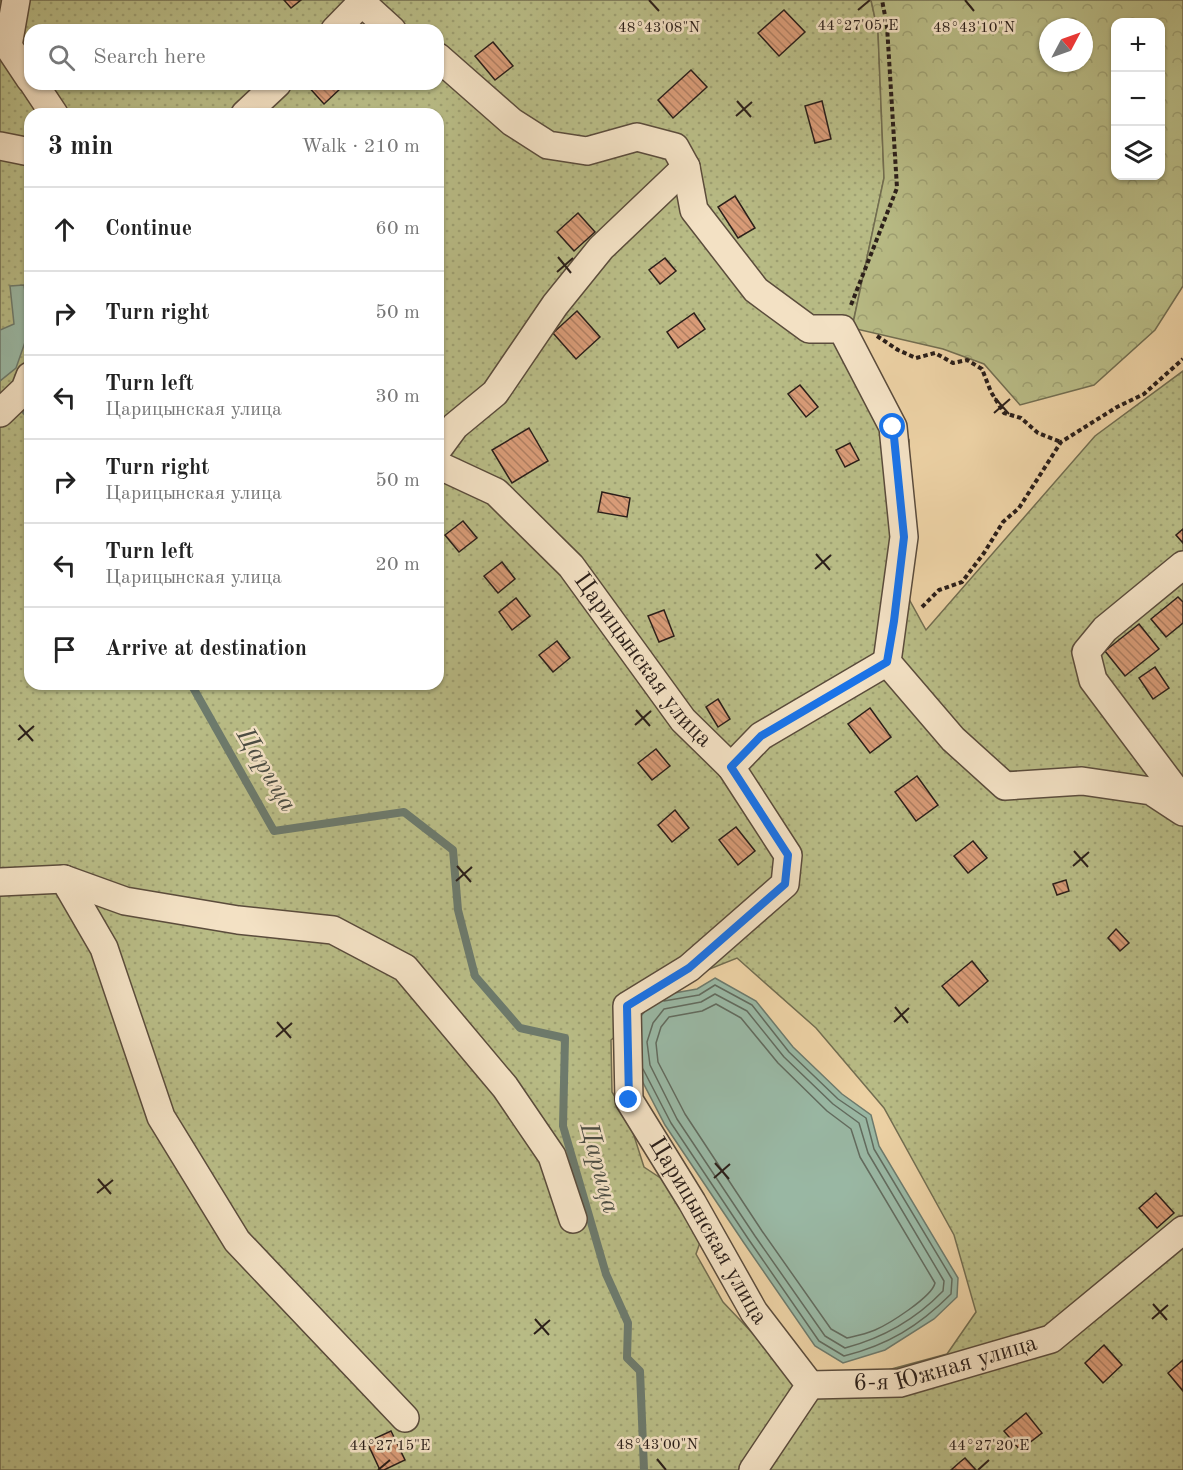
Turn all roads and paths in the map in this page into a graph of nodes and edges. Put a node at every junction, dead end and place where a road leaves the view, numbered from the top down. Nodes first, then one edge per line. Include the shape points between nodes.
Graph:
1 (16, 0) edge
2 (882, 0) edge
3 (362, 1) edge
4 (341, 24) edge
5 (386, 24) edge
6 (444, 62) edge
7 (24, 70) edge
8 (37, 90) edge
9 (271, 90) edge
10 (50, 108) edge
11 (251, 108) edge
12 (0, 146) edge
13 (24, 151) edge
14 (686, 167) junction
15 (842, 329) junction
16 (1183, 359) edge
17 (24, 390) edge
18 (0, 413) edge
19 (444, 440) edge
20 (1061, 442) junction
21 (444, 468) edge
22 (1183, 565) edge
23 (894, 621) junction
24 (887, 662) junction
25 (731, 767) junction
26 (1183, 800) edge
27 (1183, 812) edge
28 (64, 879) junction
29 (0, 882) edge
30 (573, 1219) dead end
31 (1183, 1230) edge
32 (810, 1386) junction
33 (405, 1418) dead end
34 (753, 1470) edge

1 - 7 street via 8,46
2 - 15 path via 897,188
3 - 4 street
3 - 5 street
6 - 14 street via 512,122 548,145 588,151 637,137 675,147
8 - 10 street
9 - 11 street
12 - 13 street
14 - 15 street via 694,210 756,290 809,329
14 - 19 street via 601,248 555,305 495,393
15 - 20 path via 878,336 916,358 935,353 953,363 967,360 982,369 1004,413 1021,418 1038,433
15 - 23 street via 893,427 904,537
16 - 20 path via 1144,394
17 - 18 street
20 - 23 path via 1019,508 1003,522 962,582 939,590 920,608
21 - 25 street, Царицынская улица via 496,492 571,566 683,720
22 - 26 street via 1105,629 1086,652 1093,680
23 - 24 street
24 - 25 street via 761,736
24 - 27 street via 953,739 1005,786 1082,781 1151,791
25 - 32 street, Царицынская улица via 788,855 785,884 689,968 627,1006 629,1100 754,1312
28 - 29 street
28 - 30 street via 125,901 238,920 333,930 405,968 505,1087 552,1156
28 - 33 street via 104,948 162,1117 237,1241
31 - 32 street, 6-я Южная улица via 1051,1340 900,1383
32 - 34 street

